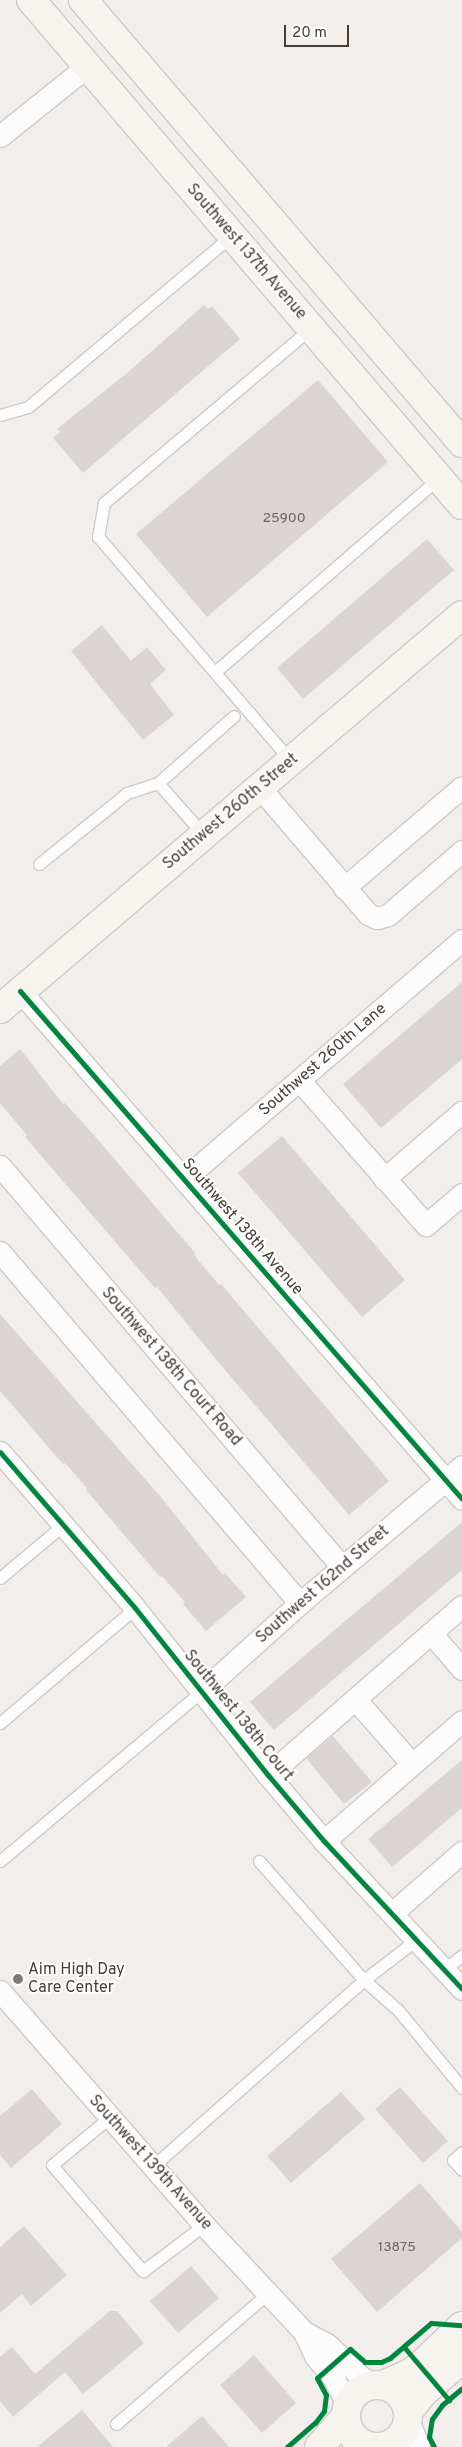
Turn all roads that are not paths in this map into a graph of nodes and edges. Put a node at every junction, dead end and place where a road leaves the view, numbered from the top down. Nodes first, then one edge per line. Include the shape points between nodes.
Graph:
1 (31, 0) edge
2 (82, 0) edge
3 (86, 67) junction
4 (0, 136) edge
5 (232, 235) junction
6 (311, 328) junction
7 (0, 415) edge
8 (462, 444) edge
9 (439, 478) junction
10 (462, 505) edge
11 (462, 615) edge
12 (215, 672) junction
13 (234, 716) dead end
14 (291, 761) junction
15 (158, 783) junction
16 (462, 787) edge
17 (260, 788) junction
18 (204, 835) junction
19 (462, 851) edge
20 (39, 864) dead end
21 (344, 888) junction
22 (462, 940) edge
23 (10, 1000) edge
24 (299, 1080) junction
25 (462, 1112) edge
26 (0, 1166) edge
27 (184, 1179) junction
28 (384, 1179) junction
29 (462, 1194) edge
30 (0, 1252) edge
31 (0, 1452) edge
32 (462, 1466) edge
33 (446, 1480) junction
34 (462, 1499) edge
35 (63, 1525) junction
36 (342, 1567) junction
37 (0, 1578) edge
38 (300, 1603) junction
39 (462, 1606) edge
40 (135, 1608) junction
41 (431, 1633) junction
42 (462, 1669) edge
43 (202, 1691) junction
44 (356, 1699) junction
45 (462, 1721) edge
46 (0, 1723) edge
47 (412, 1764) junction
48 (268, 1775) junction
49 (324, 1841) junction
50 (462, 1852) edge
51 (0, 1861) edge
52 (260, 1861) dead end
53 (392, 1913) junction
54 (416, 1940) junction
55 (462, 1955) edge
56 (445, 1968) junction
57 (364, 1980) junction
58 (462, 1989) edge
59 (0, 1991) edge
60 (462, 2088) edge
61 (110, 2118) junction
62 (462, 2152) edge
63 (153, 2166) junction
64 (462, 2170) edge
65 (204, 2224) junction
66 (267, 2294) junction
67 (462, 2326) edge
68 (304, 2332) junction
69 (462, 2359) edge
70 (378, 2385) junction
71 (347, 2411) junction
72 (408, 2416) junction
73 (116, 2424) dead end
74 (377, 2446) edge
75 (319, 2447) edge
76 (419, 2447) edge

1 - 3 main road, Southwest 137th Avenue
2 - 8 main road
3 - 4 street
3 - 5 main road, Southwest 137th Avenue
5 - 6 main road, Southwest 137th Avenue
5 - 7 lane via 28,407
6 - 9 main road, Southwest 137th Avenue
6 - 12 lane via 104,504 98,536
9 - 10 main road, Southwest 137th Avenue
9 - 12 lane
11 - 14 main road, Southwest 260th Street
12 - 14 lane
13 - 15 lane
14 - 17 main road, Southwest 260th Street
15 - 18 lane
15 - 20 lane via 127,793
16 - 21 street
17 - 18 main road, Southwest 260th Street
17 - 21 street
18 - 23 main road, Southwest 260th Street
19 - 21 street via 388,915 377,918 368,914
22 - 24 street, Southwest 260th Lane
23 - 27 street, Southwest 138th Avenue
24 - 27 street, Southwest 260th Lane
24 - 28 street
25 - 28 street
26 - 36 street, Southwest 138th Court Road
27 - 33 street, Southwest 138th Avenue
28 - 29 street via 426,1225
30 - 38 street
31 - 35 street, Southwest 138th Court
32 - 33 street, Southwest 162nd Street
33 - 34 street, Southwest 138th Avenue
33 - 36 street, Southwest 162nd Street
35 - 37 lane
35 - 40 street, Southwest 138th Court
36 - 38 street, Southwest 162nd Street
38 - 43 street, Southwest 162nd Street
39 - 41 street
40 - 43 street, Southwest 138th Court
40 - 46 lane
41 - 42 street
41 - 44 street
43 - 48 street, Southwest 138th Court
43 - 51 lane
44 - 47 street
44 - 48 street
45 - 47 street
47 - 49 street
48 - 49 street, Southwest 138th Court
49 - 53 street, Southwest 138th Court
50 - 53 street
52 - 57 lane
53 - 54 street, Southwest 138th Court
54 - 56 street, Southwest 138th Court
54 - 57 lane
55 - 56 lane
56 - 58 street, Southwest 138th Court
57 - 60 lane via 398,2010
57 - 63 lane
59 - 61 street, Southwest 139th Avenue
61 - 63 street, Southwest 139th Avenue
61 - 65 lane via 52,2165 143,2271
62 - 64 lane via 453,2160
63 - 65 street, Southwest 139th Avenue
65 - 66 street, Southwest 139th Avenue
66 - 68 street, Southwest 139th Avenue
66 - 73 lane
67 - 70 main road via 420,2366 407,2375
68 - 70 street, Southwest 139th Avenue via 327,2344 360,2376
68 - 71 street, Southwest 139th Avenue via 315,2356 342,2390
69 - 72 main road via 422,2394
70 - 71 main road via 358,2392
70 - 72 main road via 400,2394
71 - 74 main road via 351,2432 356,2438
71 - 75 main road
72 - 74 main road via 406,2427 397,2439
72 - 76 street

